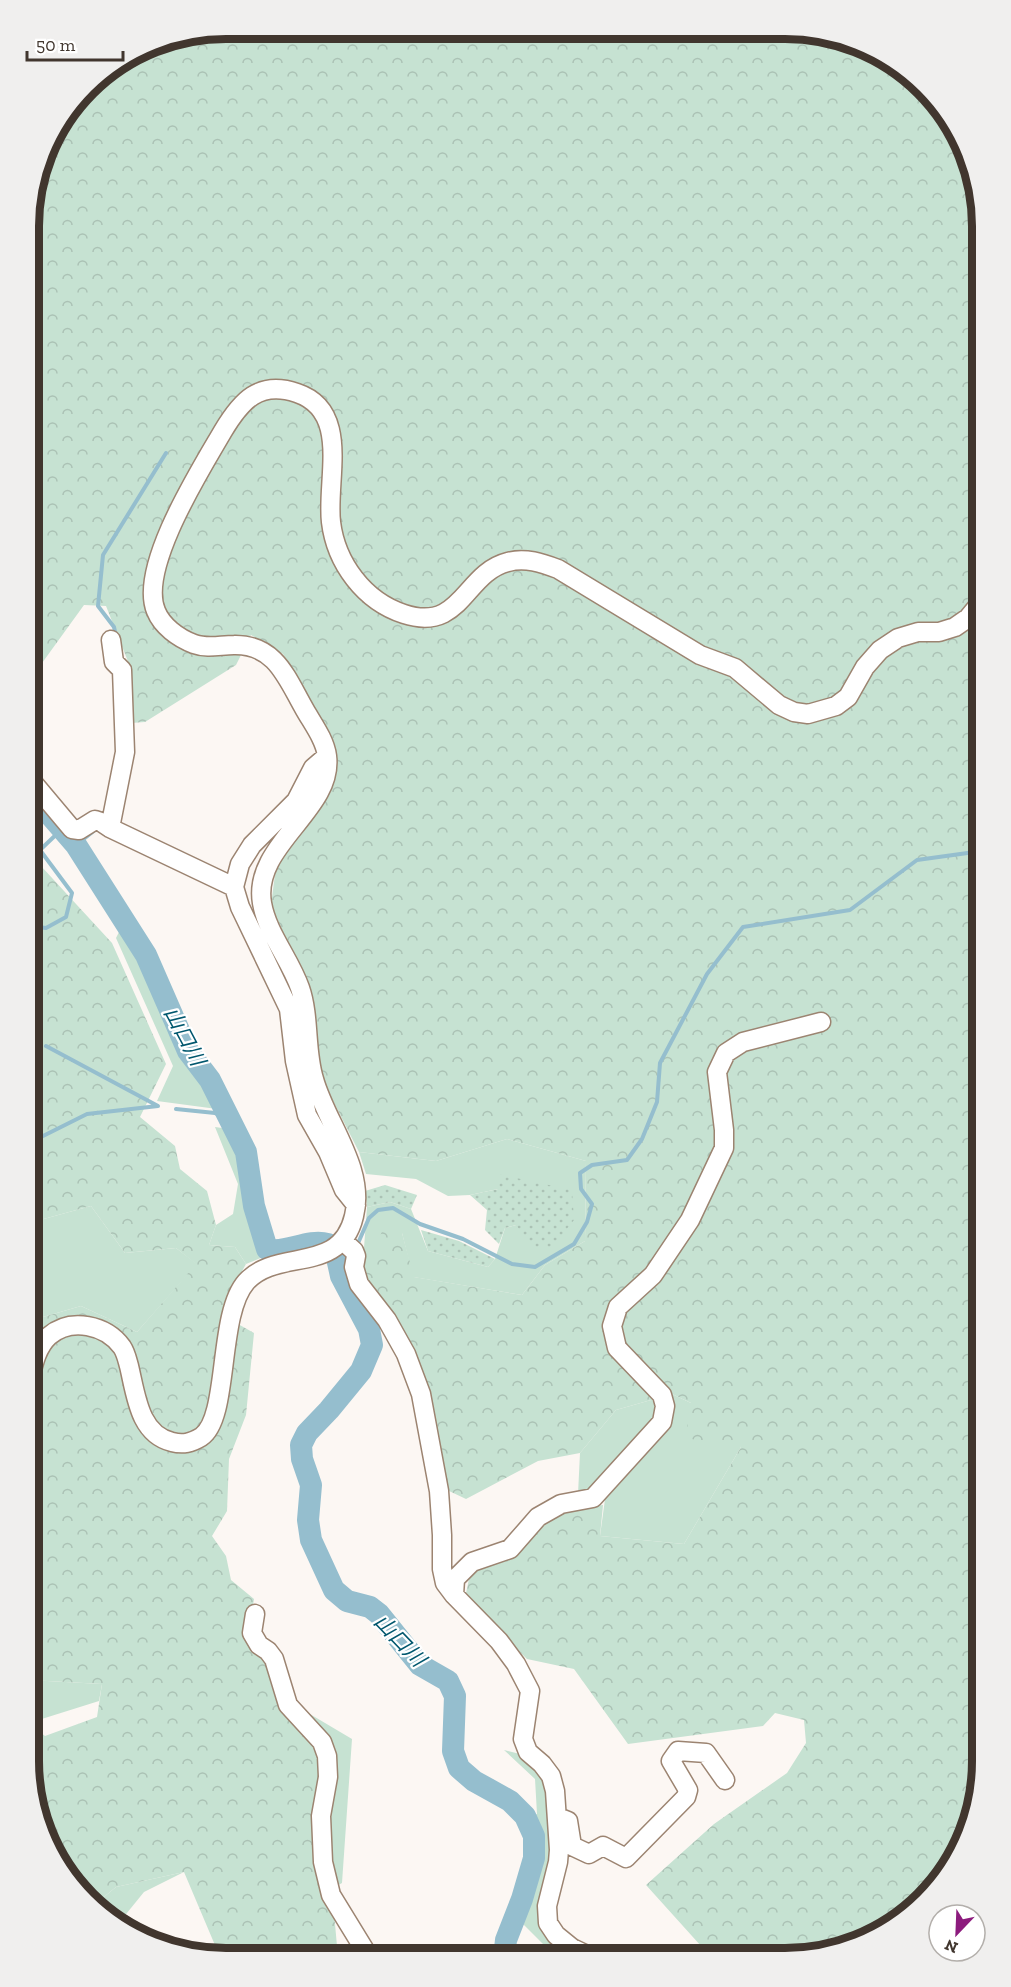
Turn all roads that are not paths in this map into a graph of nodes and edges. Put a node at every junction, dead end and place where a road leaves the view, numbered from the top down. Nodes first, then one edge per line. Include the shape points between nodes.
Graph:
1 (972, 614) edge
2 (111, 640) dead end
3 (327, 756) junction
4 (39, 790) edge
5 (110, 828) junction
6 (234, 887) junction
7 (821, 1022) dead end
8 (356, 1205) junction
9 (348, 1246) junction
10 (39, 1351) edge
11 (454, 1595) junction
12 (255, 1614) dead end
13 (725, 1780) dead end
14 (556, 1816) junction
15 (363, 1948) edge
16 (572, 1948) edge

1 - 3 street via 955,627 898,638 880,650 842,701 808,714 779,705 735,668 700,654 543,563 525,560 496,567 484,574 453,609 441,615 420,617 401,613 359,585 337,550 330,519 332,445 322,409 297,393 262,390 234,412 195,478 169,533 152,593 156,613 169,629 188,642 205,647 241,644 259,648 276,660 321,738
2 - 5 street via 114,662 122,670 125,752
3 - 6 street via 314,768 296,801 252,845 240,864
3 - 8 street via 319,794 274,855 264,873 261,893 263,911 299,987 314,1081 349,1162
4 - 5 street via 72,829 79,830 95,820
5 - 6 street
6 - 8 street via 289,1009 307,1115 344,1190
7 - 11 street via 743,1042 726,1053 717,1072 724,1148 690,1220 653,1275 618,1307 612,1326 617,1348 662,1395 662,1422 593,1498 561,1504 538,1517 510,1549 472,1562 456,1579
8 - 9 street
9 - 10 street via 267,1267 246,1282 231,1311 215,1417 206,1434 183,1445 160,1439 142,1418 124,1350 106,1331 88,1325 64,1328 49,1337
9 - 11 street via 356,1256 354,1267 360,1284 406,1354 421,1394 439,1491 442,1569 445,1583
11 - 14 street via 499,1641 530,1691 523,1739 528,1752 551,1776
12 - 15 street via 252,1633 274,1659 288,1705 322,1742 327,1756 328,1777 321,1816 323,1862 331,1895
13 - 14 street via 706,1753 678,1751 671,1761 688,1790 686,1797 626,1858 603,1846 589,1854 572,1846 568,1821
14 - 16 street via 560,1850 547,1906 548,1923

